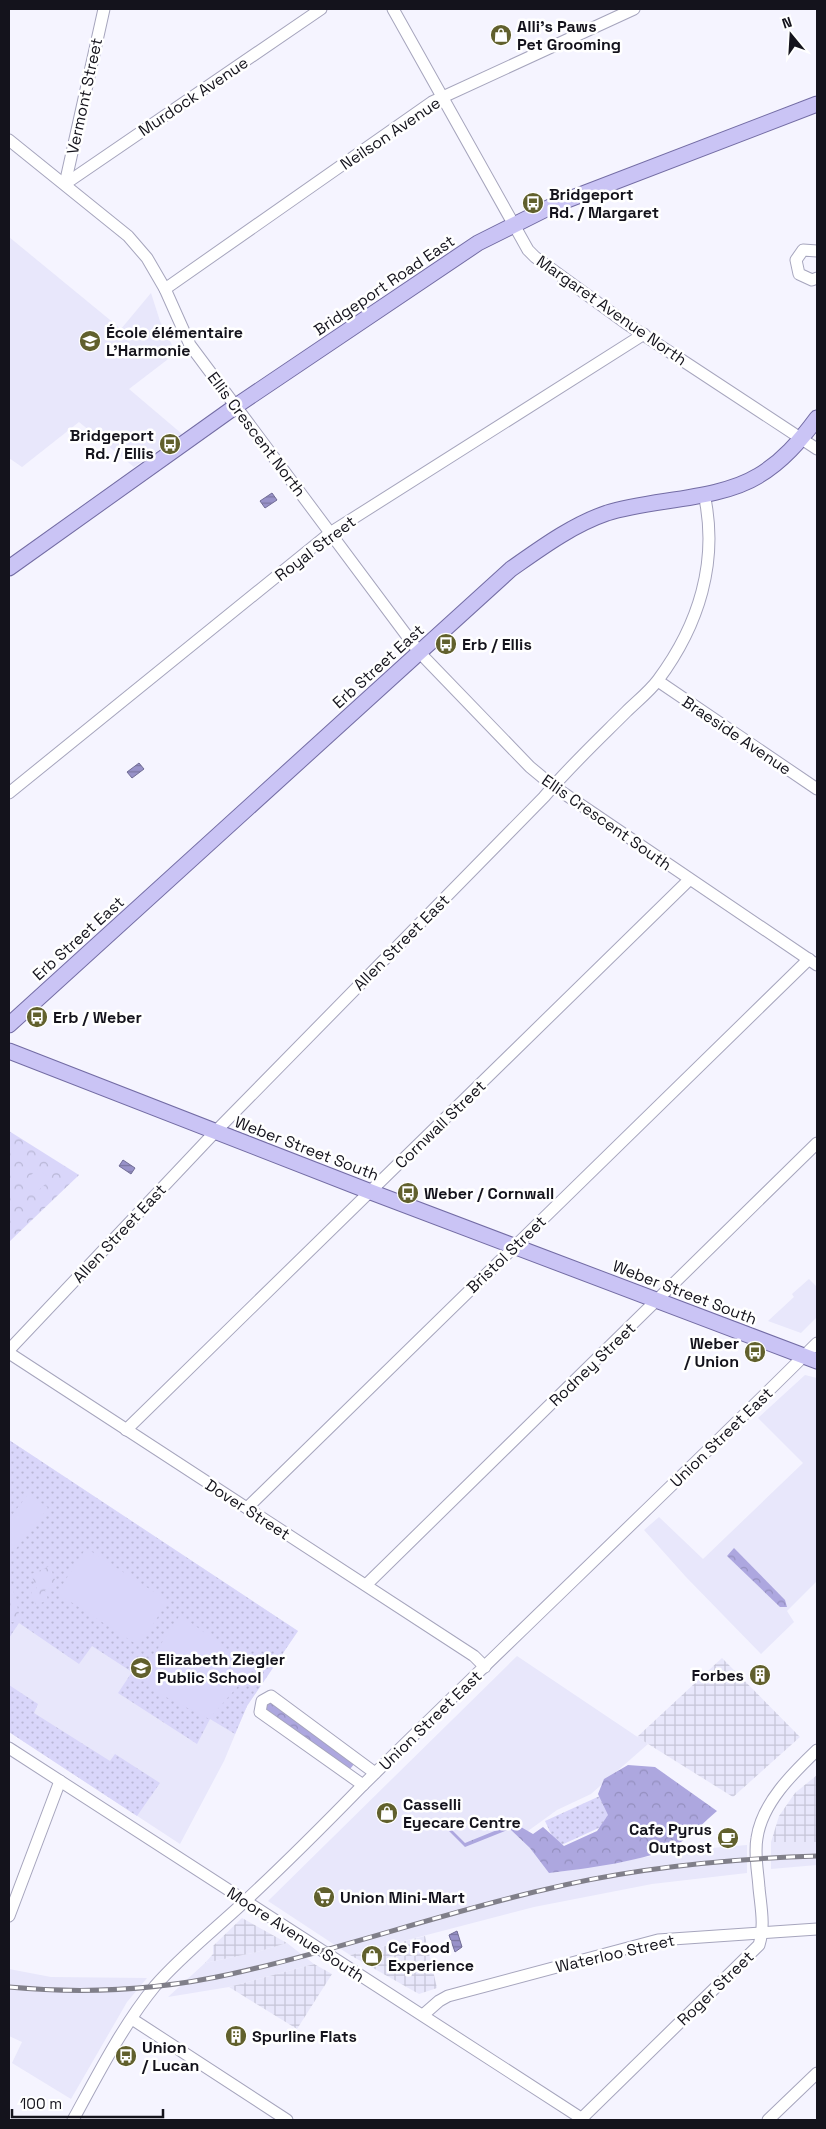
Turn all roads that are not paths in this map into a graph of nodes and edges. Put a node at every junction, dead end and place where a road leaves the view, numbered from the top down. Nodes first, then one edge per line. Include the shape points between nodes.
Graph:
1 (104, 9) edge
2 (321, 9) edge
3 (393, 9) edge
4 (634, 9) edge
5 (441, 97) junction
6 (817, 104) edge
7 (9, 140) edge
8 (65, 184) junction
9 (513, 224) junction
10 (817, 251) edge
11 (817, 278) edge
12 (165, 289) junction
13 (644, 334) junction
14 (236, 406) junction
15 (817, 418) edge
16 (801, 439) junction
17 (817, 449) edge
18 (704, 494) junction
19 (330, 533) junction
20 (9, 568) edge
21 (419, 652) junction
22 (658, 681) junction
23 (553, 786) junction
24 (817, 789) edge
25 (9, 793) edge
26 (689, 880) junction
27 (813, 962) edge
28 (9, 1025) edge
29 (9, 1050) edge
30 (216, 1130) junction
31 (817, 1143) edge
32 (371, 1192) junction
33 (514, 1246) junction
34 (657, 1300) junction
35 (817, 1342) edge
36 (9, 1351) edge
37 (811, 1358) edge
38 (126, 1430) junction
39 (247, 1508) junction
40 (366, 1585) junction
41 (485, 1667) junction
42 (9, 1748) edge
43 (817, 1750) edge
44 (375, 1773) junction
45 (60, 1781) junction
46 (363, 1785) junction
47 (245, 1901) junction
48 (9, 1916) edge
49 (817, 1929) edge
50 (763, 1933) junction
51 (423, 2015) junction
52 (132, 2019) junction
53 (817, 2073) edge
54 (73, 2120) edge
55 (287, 2120) edge
56 (582, 2120) edge
57 (768, 2120) edge

1 - 8 street, Vermont Street
2 - 8 street, Murdock Avenue
3 - 5 street, Margaret Avenue North
4 - 5 street, Neilson Avenue
5 - 9 street, Margaret Avenue North
5 - 12 street, Neilson Avenue
6 - 9 main road, Bridgeport Road East via 554,205
7 - 8 street, Ellis Crescent North
8 - 12 street, Ellis Crescent North via 128,236 147,258
9 - 13 street, Margaret Avenue North via 535,256
9 - 14 main road, Bridgeport Road East via 478,243
10 - 11 street via 803,250 796,260 799,274 812,280
12 - 14 street, Ellis Crescent North via 190,345
13 - 16 street, Margaret Avenue North
13 - 19 street, Royal Street
14 - 19 street, Ellis Crescent North
14 - 20 main road, Bridgeport Road East
15 - 16 main road, Erb Street East
16 - 17 street, Margaret Avenue North
16 - 18 main road, Erb Street East via 776,464 756,477 740,485
18 - 21 main road, Erb Street East via 632,506 579,525 512,569
18 - 22 street, Allen Street East via 710,543 706,584 692,623
19 - 21 street, Ellis Crescent North
19 - 25 street, Royal Street
21 - 23 street, Ellis Crescent South via 530,767
21 - 28 main road, Erb Street East
22 - 23 street, Allen Street East
22 - 24 street, Braeside Avenue
23 - 26 street, Ellis Crescent South
23 - 30 street, Allen Street East
26 - 27 street, Ellis Crescent South
26 - 32 street, Cornwall Street
27 - 33 street, Bristol Street
29 - 30 main road, Weber Street South
30 - 32 main road, Weber Street South
30 - 36 street, Allen Street East
31 - 34 street, Rodney Street
32 - 33 main road, Weber Street South
32 - 38 street, Cornwall Street
33 - 34 main road, Weber Street South
33 - 39 street, Bristol Street
34 - 37 main road, Weber Street South
34 - 40 street, Rodney Street
35 - 37 street, Union Street East
36 - 38 street, Dover Street
37 - 41 street, Union Street East
38 - 39 street, Dover Street
39 - 40 street, Dover Street
40 - 41 street, Dover Street via 474,1656
41 - 44 street, Union Street East
42 - 45 street, Moore Avenue South
43 - 50 street, Roger Street via 776,1795 762,1818 756,1838
44 - 46 street, Union Street East
44 - 46 street via 271,1696 262,1701 260,1712
45 - 47 street, Moore Avenue South
45 - 48 street
46 - 47 street, Union Street East
47 - 51 street, Moore Avenue South
47 - 52 street, Union Street East via 155,1986
49 - 50 street, Waterloo Street
50 - 51 street, Waterloo Street via 658,1940 448,1996
50 - 56 street, Roger Street via 759,1945
51 - 56 street, Moore Avenue South
52 - 54 street, Union Street East
52 - 55 street
53 - 57 street

